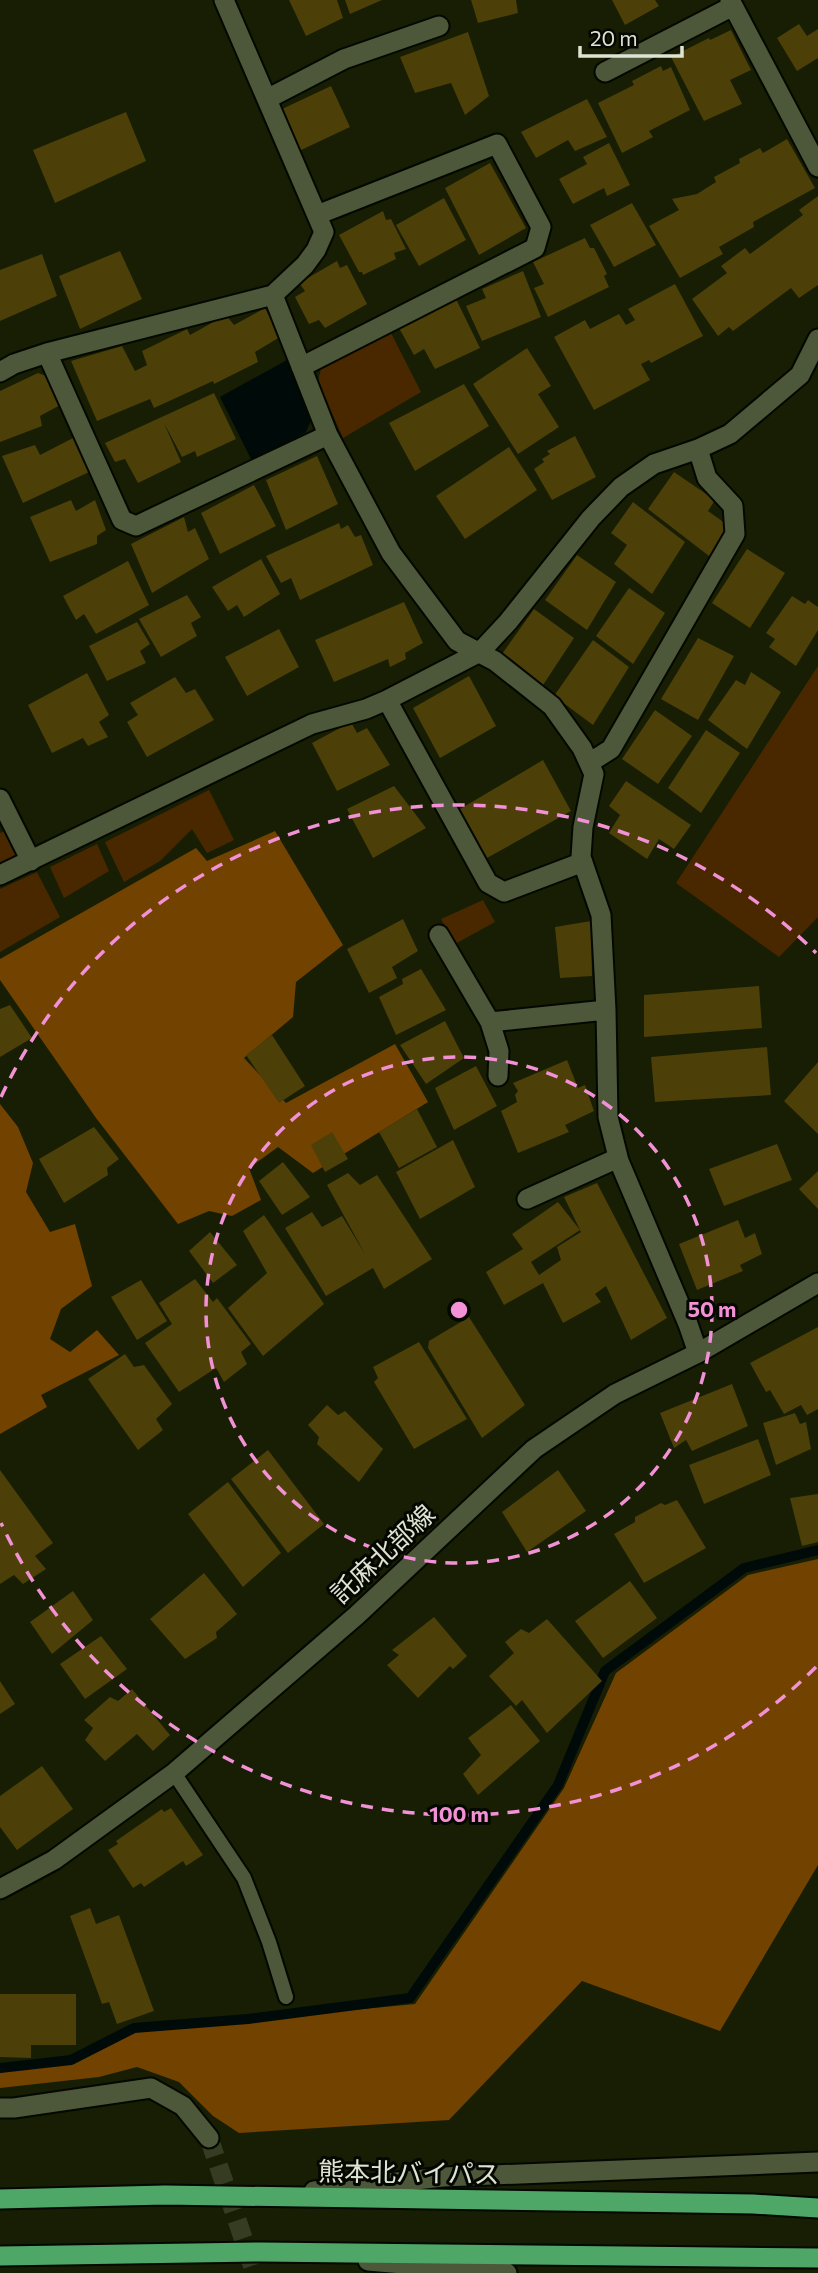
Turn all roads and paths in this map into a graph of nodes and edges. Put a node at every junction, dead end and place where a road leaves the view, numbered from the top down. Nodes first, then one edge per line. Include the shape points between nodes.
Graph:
1 (224, 0) edge
2 (732, 3) edge
3 (439, 26) dead end
4 (605, 72) dead end
5 (267, 99) junction
6 (818, 167) edge
7 (317, 215) junction
8 (273, 295) junction
9 (818, 339) edge
10 (47, 353) junction
11 (301, 367) junction
12 (0, 372) edge
13 (328, 435) junction
14 (698, 449) junction
15 (480, 653) junction
16 (387, 700) junction
17 (589, 764) junction
18 (0, 799) edge
19 (31, 861) junction
20 (583, 862) junction
21 (0, 875) edge
22 (439, 936) dead end
23 (607, 1010) junction
24 (490, 1022) junction
25 (498, 1076) dead end
26 (618, 1158) junction
27 (527, 1199) dead end
28 (818, 1284) edge
29 (698, 1353) junction
30 (173, 1773) junction
31 (0, 1889) edge
32 (286, 1997) dead end
33 (0, 2108) edge
34 (209, 2138) tunnel mouth
35 (818, 2162) edge
36 (257, 2197) junction
37 (0, 2199) edge
38 (818, 2208) edge
39 (261, 2252) junction
40 (0, 2256) edge
41 (818, 2258) edge
42 (506, 2273) edge

1 - 5 street
2 - 4 street
2 - 6 street
3 - 5 street via 344,59
5 - 7 street
7 - 8 street via 324,232 316,250
7 - 11 street via 497,144 541,228 535,248
8 - 10 street
8 - 11 street
9 - 14 street via 800,375 730,433
10 - 12 street
10 - 13 street via 122,520 136,526
11 - 13 street
13 - 15 street via 391,553 457,642
14 - 15 street via 654,464 621,487
14 - 17 street via 707,478 733,506 735,534 611,749
15 - 16 street
15 - 17 street via 552,706
16 - 19 street via 312,724
16 - 20 street via 488,883 504,892
17 - 20 street via 594,774 583,827
18 - 19 street
19 - 21 street
20 - 23 street via 601,915
22 - 24 street
23 - 24 street
23 - 26 street via 608,1117
24 - 25 street via 499,1051
26 - 27 street
26 - 29 street
28 - 29 street, 託麻北部線
29 - 30 street, 託麻北部線 via 615,1394 534,1449 357,1615
30 - 31 street, 託麻北部線 via 54,1860
30 - 32 lane via 244,1878
33 - 34 street via 150,2088 183,2106
35 - 36 street via 443,2177
36 - 37 highway, 熊本北バイパス
36 - 38 highway, 熊本北バイパス
39 - 40 highway
39 - 41 highway
39 - 42 street

